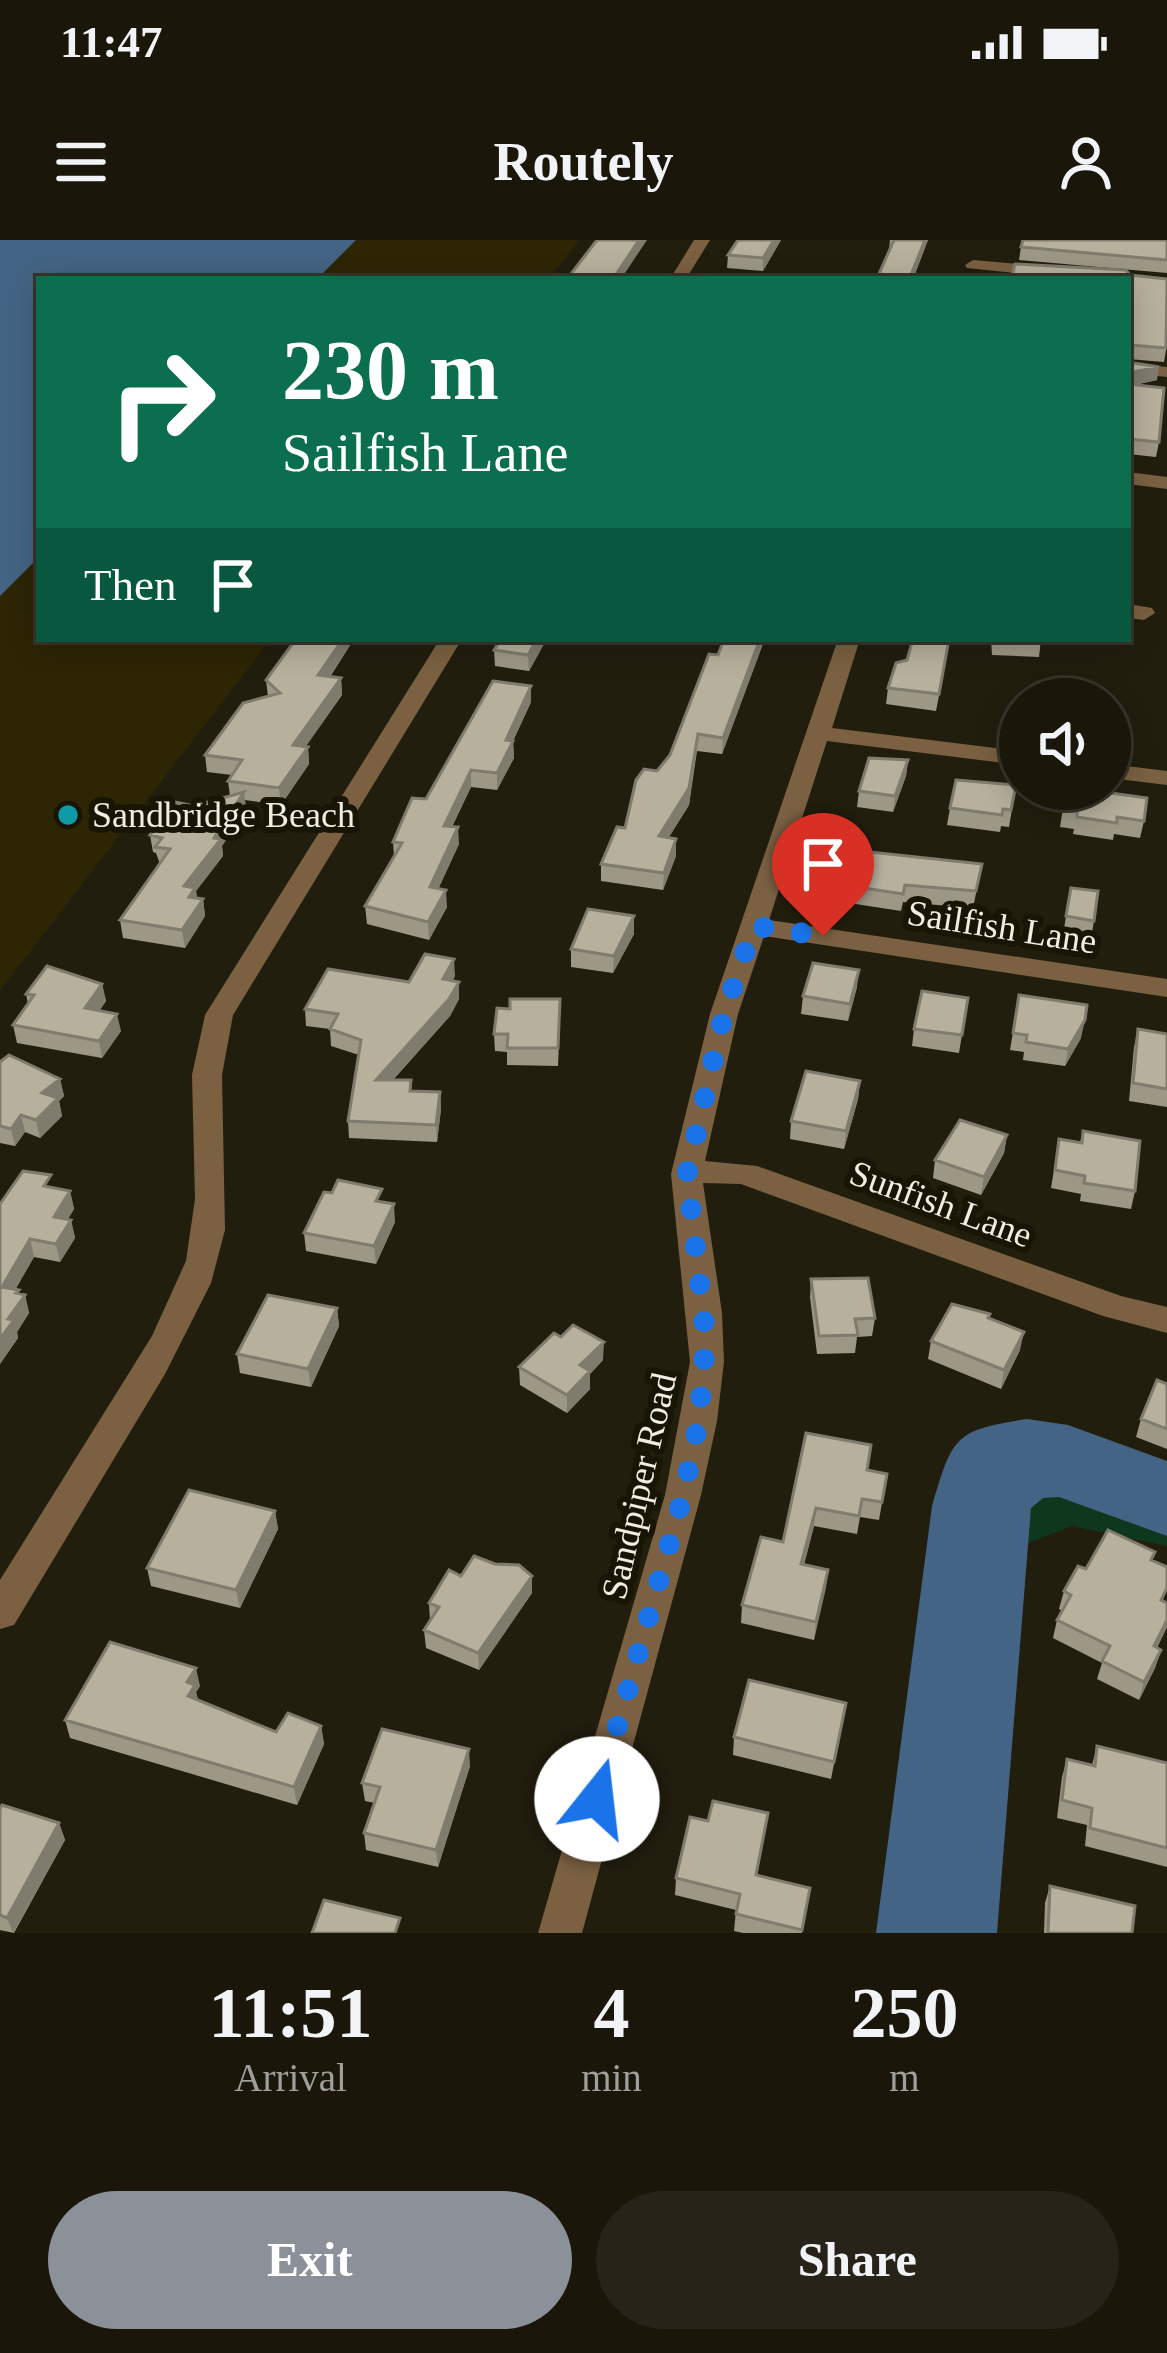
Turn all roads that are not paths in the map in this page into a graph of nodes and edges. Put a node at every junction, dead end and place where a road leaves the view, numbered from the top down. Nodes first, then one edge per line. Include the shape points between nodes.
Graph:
1 (702, 240) edge
2 (981, 240) edge
3 (970, 272) edge
4 (680, 276) edge
5 (1060, 276) edge
6 (1131, 279) edge
7 (1148, 281) edge
8 (1131, 368) edge
9 (1167, 372) edge
10 (1131, 478) edge
11 (1167, 483) edge
12 (449, 642) edge
13 (848, 642) edge
14 (817, 733) junction
15 (999, 755) edge
16 (1131, 774) edge
17 (1167, 778) edge
18 (754, 926) junction
19 (1167, 988) edge
20 (687, 1174) junction
21 (1167, 1320) edge
22 (0, 1613) edge
23 (560, 1933) edge

1 - 4 street
2 - 3 street
3 - 5 street
6 - 7 street
8 - 9 street
10 - 11 street
12 - 22 street via 219,1015 205,1072 212,1179 202,1259 157,1358
13 - 14 street, Sandpiper Road
14 - 15 street
14 - 18 street, Sandpiper Road
16 - 17 street
18 - 19 street, Sailfish Lane
18 - 20 street, Sandpiper Road via 724,1014
20 - 21 street, Sunfish Lane via 746,1174
20 - 23 street, Sandpiper Road via 706,1330 699,1420

